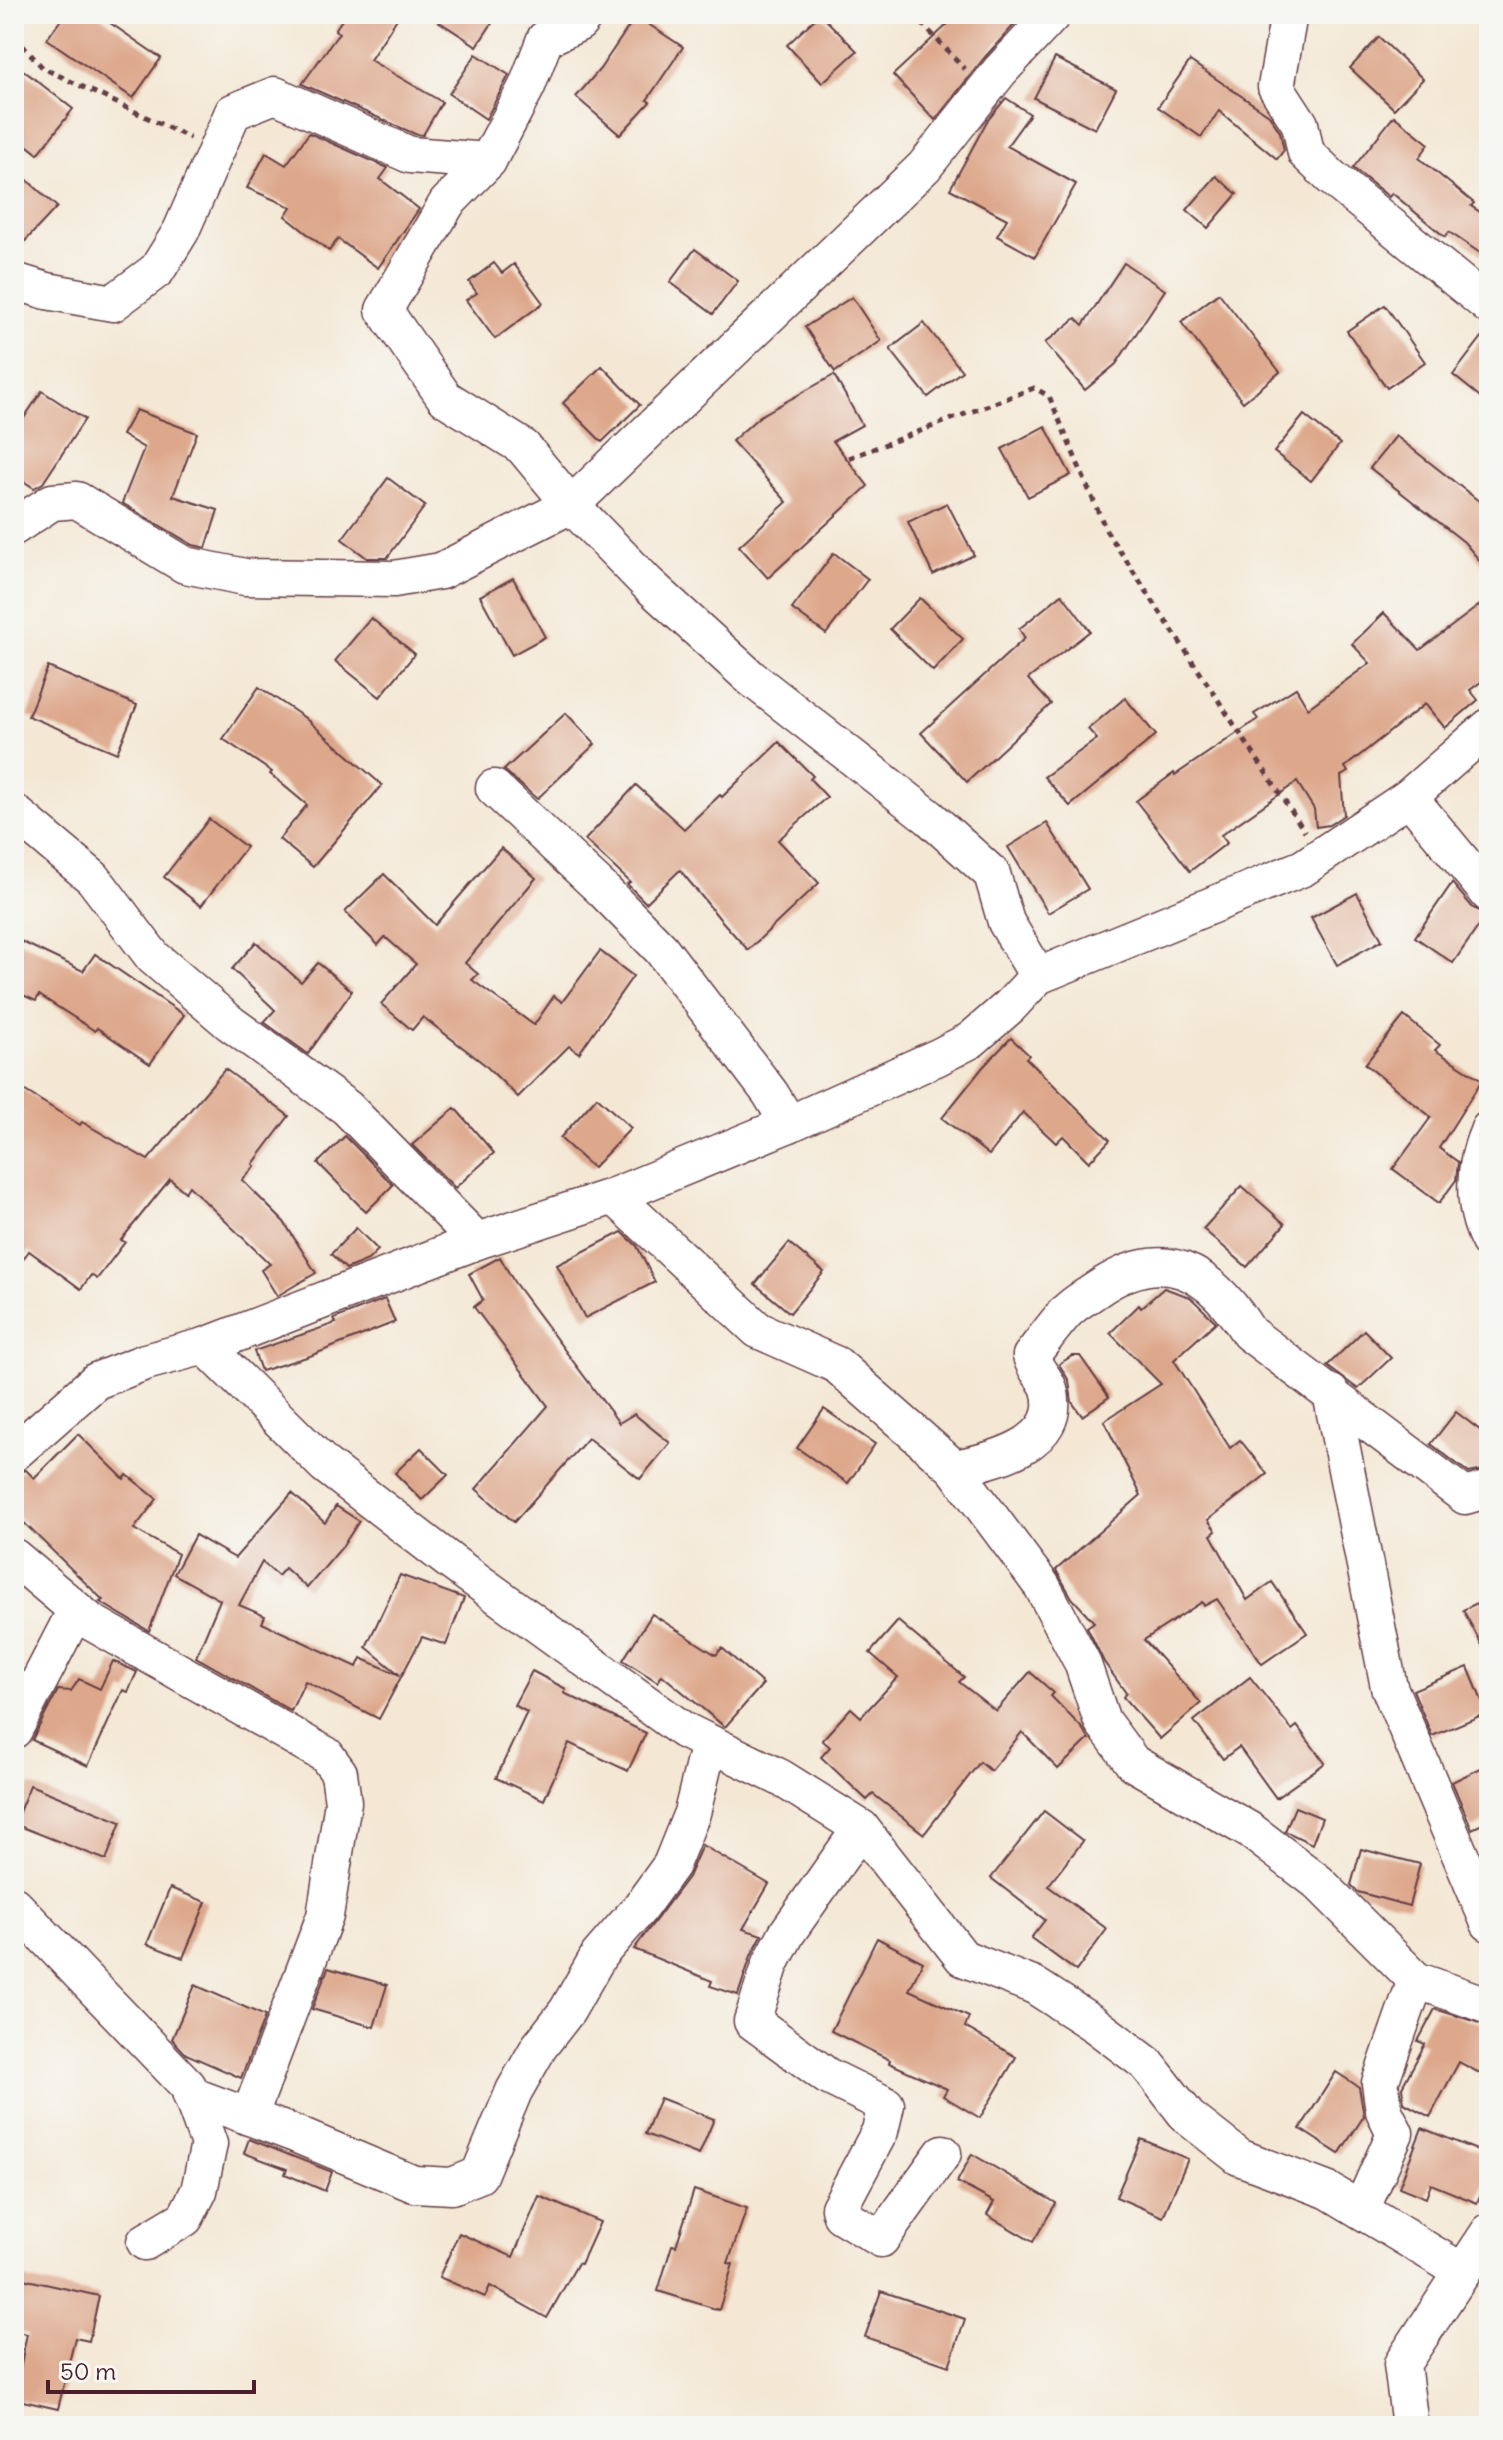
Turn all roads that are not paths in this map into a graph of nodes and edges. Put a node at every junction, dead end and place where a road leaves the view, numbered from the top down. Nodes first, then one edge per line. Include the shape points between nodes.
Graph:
1 (586, 14) edge
2 (1053, 14) edge
3 (1289, 14) edge
4 (488, 161) junction
5 (14, 281) edge
6 (1489, 306) edge
7 (571, 505) junction
8 (15, 529) edge
9 (1489, 727) edge
10 (494, 788) dead end
11 (1409, 797) junction
12 (14, 812) edge
13 (1489, 894) edge
14 (1038, 976) junction
15 (789, 1124) junction
16 (1489, 1129) edge
17 (614, 1196) junction
18 (477, 1241) junction
19 (1489, 1241) edge
20 (205, 1346) junction
21 (1331, 1393) junction
22 (14, 1453) edge
23 (954, 1468) junction
24 (1489, 1489) edge
25 (14, 1557) edge
26 (76, 1610) junction
27 (14, 1730) edge
28 (709, 1743) junction
29 (861, 1828) junction
30 (14, 1905) edge
31 (1489, 1923) edge
32 (1416, 1980) junction
33 (1489, 2006) edge
34 (191, 2095) junction
35 (249, 2117) junction
36 (943, 2153) dead end
37 (1361, 2210) junction
38 (1489, 2232) edge
39 (145, 2242) dead end
40 (1463, 2272) junction
41 (1410, 2426) edge

1 - 4 street via 579,23 545,39
2 - 7 street via 924,167
3 - 6 street via 1276,87 1300,124 1306,153
4 - 5 street via 410,155 275,95 233,112 181,231 157,270 113,303
4 - 7 street via 447,203 384,310 445,398 523,447
7 - 8 street via 441,571 394,579 245,577 185,565 77,500 52,502
7 - 14 street via 751,678 929,817 992,874 1006,922
9 - 11 street
10 - 15 street via 661,949
11 - 13 street
11 - 14 street via 1303,868
12 - 18 street via 93,878 153,957 230,1023 347,1108
14 - 15 street via 971,1040
15 - 17 street
16 - 19 street via 1480,1149 1475,1187 1480,1224
17 - 18 street
17 - 23 street via 758,1330 837,1365
18 - 20 street
20 - 22 street via 96,1381
20 - 28 street via 325,1465 582,1659
21 - 23 street via 1249,1333 1213,1286 1184,1270 1157,1265 1114,1277 1068,1309 1031,1356 1049,1386 1045,1425 1019,1450
21 - 24 street via 1465,1496
21 - 31 street via 1389,1687
23 - 32 street via 1042,1586 1082,1662 1102,1721 1133,1763 1200,1799 1318,1882
25 - 26 street
26 - 27 street
26 - 35 street via 326,1755 339,1773 343,1802 325,1916
28 - 29 street via 781,1778
28 - 35 street via 692,1813 671,1865 599,1955 539,2047 479,2175 452,2186 414,2184
29 - 36 street via 787,1933 752,2021 827,2076 886,2105 880,2131 839,2208 841,2215 881,2239
29 - 37 street via 963,1958 1035,1986 1094,2024 1147,2064 1188,2117 1239,2157 1329,2191
30 - 34 street
32 - 33 street
32 - 37 street via 1380,2083 1384,2111 1395,2133
34 - 35 street
34 - 39 street via 209,2144 199,2191 185,2218
37 - 40 street
38 - 40 street
40 - 41 street via 1402,2364

